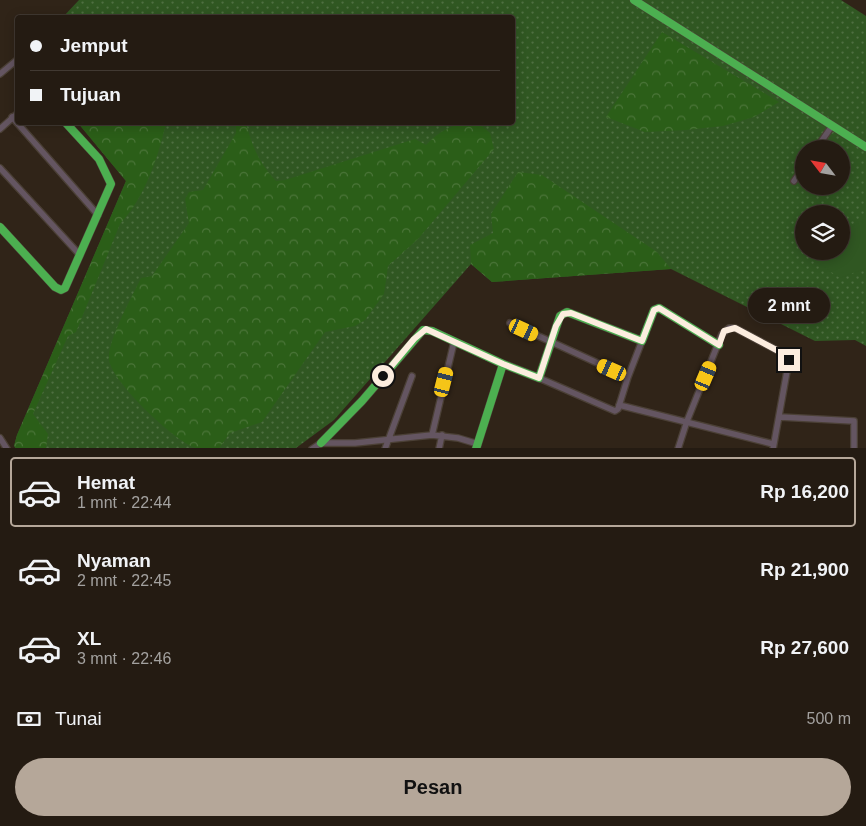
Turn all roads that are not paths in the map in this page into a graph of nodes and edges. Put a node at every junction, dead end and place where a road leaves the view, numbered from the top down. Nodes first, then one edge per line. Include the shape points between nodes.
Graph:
1 (634, 0) edge
2 (15, 62) edge
3 (0, 74) edge
4 (15, 114) edge
5 (12, 117) junction
6 (15, 120) edge
7 (19, 125) edge
8 (68, 125) edge
9 (832, 126) junction
10 (0, 130) edge
11 (822, 140) edge
12 (866, 147) edge
13 (0, 168) edge
14 (98, 215) junction
15 (0, 227) edge
16 (80, 255) junction
17 (510, 323) dead end
18 (642, 341) junction
19 (454, 342) junction
20 (551, 343) junction
21 (719, 345) junction
22 (503, 364) junction
23 (412, 376) dead end
24 (628, 377) junction
25 (539, 378) junction
26 (619, 406) junction
27 (780, 417) junction
28 (686, 421) junction
29 (432, 435) junction
30 (442, 435) junction
31 (0, 438) edge
32 (387, 440) junction
33 (321, 443) junction
34 (477, 446) edge
35 (773, 446) edge
36 (7, 448) edge
37 (312, 448) edge
38 (386, 448) edge
39 (439, 448) edge
40 (678, 448) edge
41 (854, 448) edge

1 - 9 street
2 - 3 street
4 - 5 street
5 - 6 street
5 - 10 street
7 - 14 street
8 - 14 street via 109,174 110,184
9 - 11 street
9 - 12 street
13 - 16 street
14 - 16 street
15 - 16 street via 59,289 67,285
17 - 20 street
18 - 20 street via 567,312 560,316
18 - 21 street via 654,310 659,308
18 - 24 street
19 - 22 street
19 - 29 street
19 - 33 street via 426,329 421,332
20 - 24 street
20 - 25 street
21 - 27 street via 724,331 735,328 788,358 790,366
21 - 28 street
22 - 25 street
22 - 34 street
23 - 32 street
24 - 26 street
25 - 26 street via 612,410
26 - 28 street
27 - 35 street
27 - 41 street via 854,421
28 - 35 street
28 - 40 street
29 - 30 street
29 - 32 street
30 - 34 street
30 - 39 street
31 - 36 street
32 - 33 street
32 - 38 street
33 - 37 street

